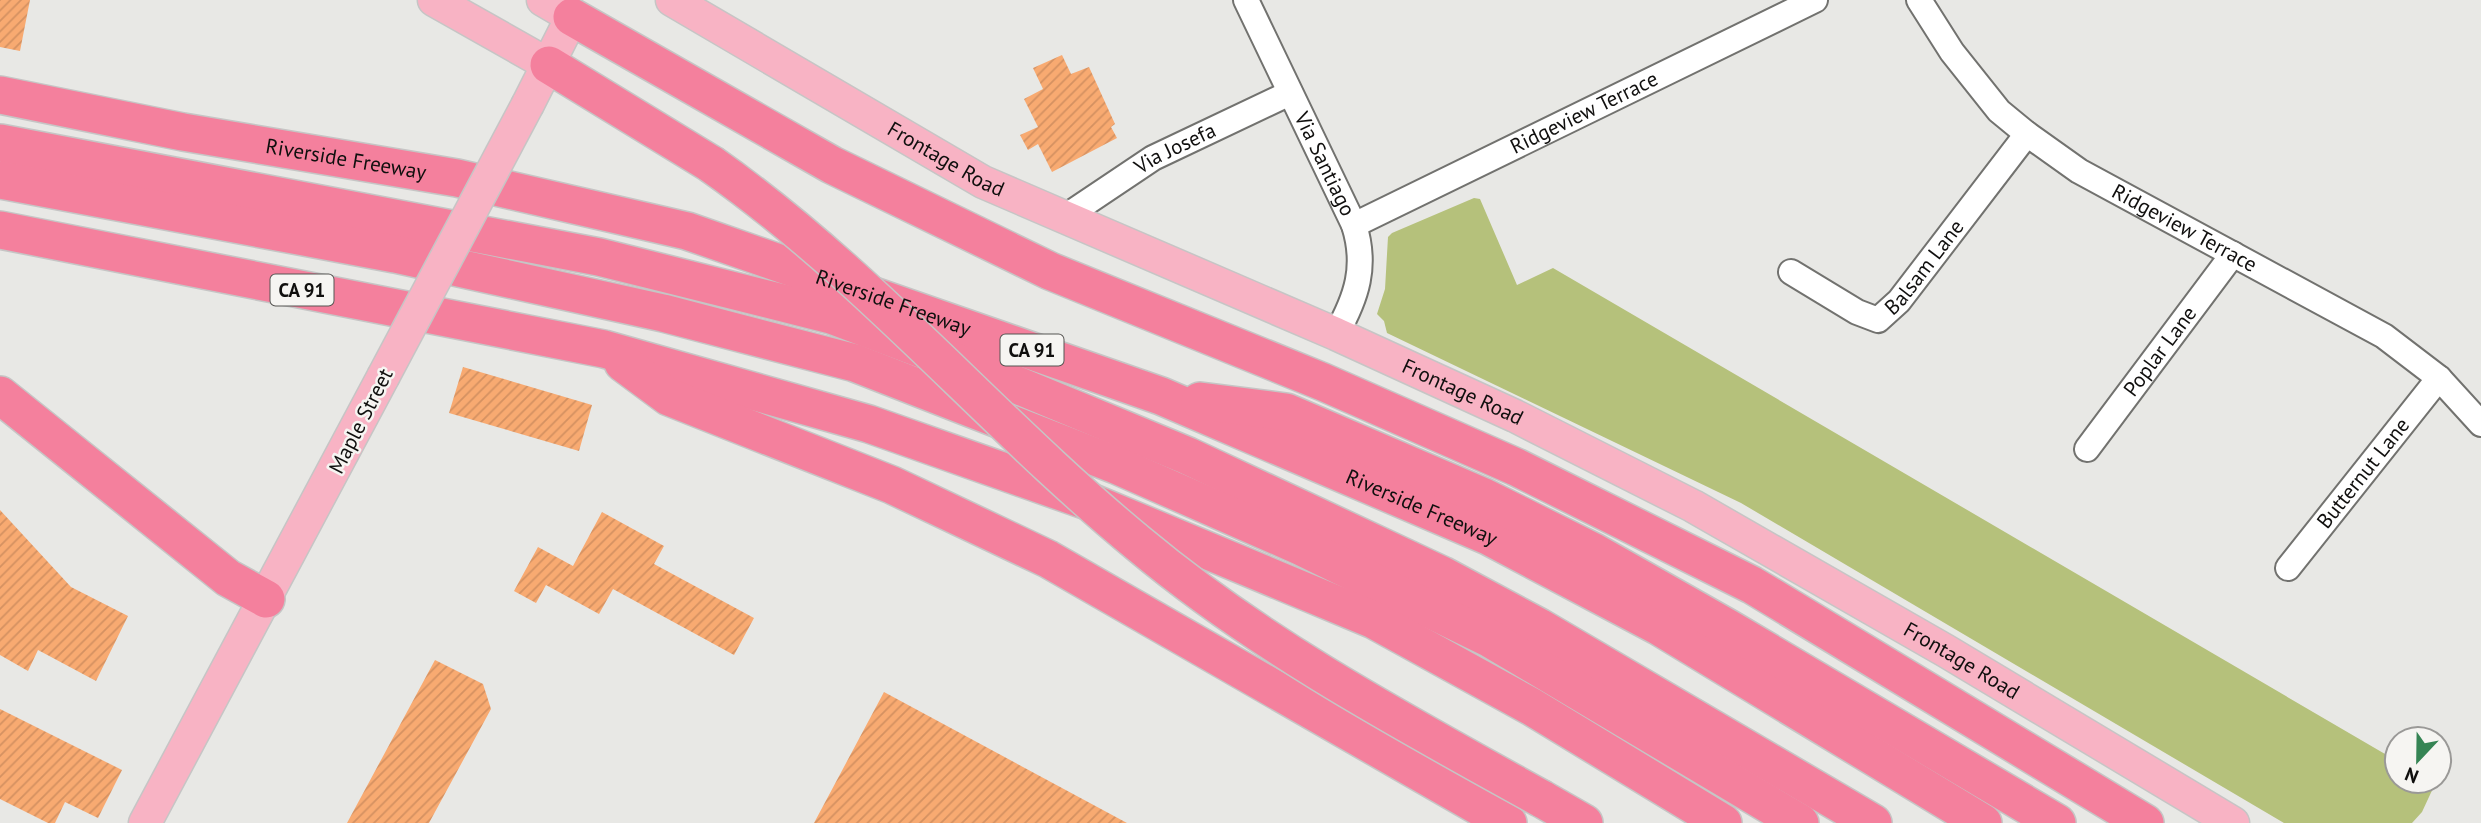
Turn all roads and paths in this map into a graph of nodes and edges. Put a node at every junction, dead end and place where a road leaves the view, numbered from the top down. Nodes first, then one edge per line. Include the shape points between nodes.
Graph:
1 (434, 0) edge
2 (672, 0) edge
3 (1246, 0) edge
4 (1815, 0) edge
5 (1919, 0) edge
6 (558, 9) edge
7 (549, 65) junction
8 (1290, 93) junction
9 (0, 95) edge
10 (2026, 134) junction
11 (0, 143) edge
12 (0, 180) edge
13 (1065, 217) junction
14 (1354, 225) junction
15 (0, 230) edge
16 (2233, 254) junction
17 (1791, 272) dead end
18 (1336, 334) junction
19 (604, 349) junction
20 (2438, 378) junction
21 (0, 395) edge
22 (1161, 396) junction
23 (2481, 424) edge
24 (2087, 449) dead end
25 (2288, 568) dead end
26 (266, 599) junction
27 (145, 823) edge
28 (1508, 823) edge
29 (1584, 823) edge
30 (1723, 823) edge
31 (1800, 823) edge
32 (1873, 823) edge
33 (1983, 823) edge
34 (2057, 823) edge
35 (2145, 823) edge
36 (2233, 823) edge

1 - 7 main road
2 - 13 main road, Frontage Road via 914,144
3 - 8 street, Via Santiago
4 - 14 street, Ridgeview Terrace
5 - 10 street, Ridgeview Terrace via 1999,111
6 - 7 main road, Maple Street
6 - 35 highway via 832,165 1050,271 1323,382 1504,462 1752,585
7 - 26 main road, Maple Street, bridge
7 - 29 highway, bridge via 761,199 823,250 1069,485 1172,571 1306,664
8 - 13 street, Via Josefa via 1153,158
8 - 14 street, Via Santiago
9 - 22 highway, Riverside Freeway / CA 91 via 183,132 457,178 687,231
10 - 16 street, Ridgeview Terrace via 2079,171
10 - 17 street, Balsam Lane via 1899,301 1878,320
11 - 32 highway via 599,257 843,320 1188,456 1442,575
12 - 31 highway via 395,254 663,313 855,363 1116,465 1327,559 1489,638
13 - 18 main road, Frontage Road
14 - 18 street, Via Santiago via 1361,246 1359,284
15 - 19 highway, CA 91
16 - 20 street, Ridgeview Terrace via 2384,336
16 - 24 street, Poplar Lane
18 - 36 main road, Frontage Road via 1515,415 1693,506
19 - 28 highway via 669,397 892,485 1048,559
19 - 30 highway, CA 91 via 869,424 1093,503 1374,620 1532,707
20 - 23 street, Ridgeview Terrace
20 - 25 street, Butternut Lane
21 - 26 highway via 228,578
22 - 33 highway, Riverside Freeway / CA 91 via 1488,536 1658,626
22 - 34 highway via 1286,412 1484,497 1717,621
26 - 27 main road, Maple Street

